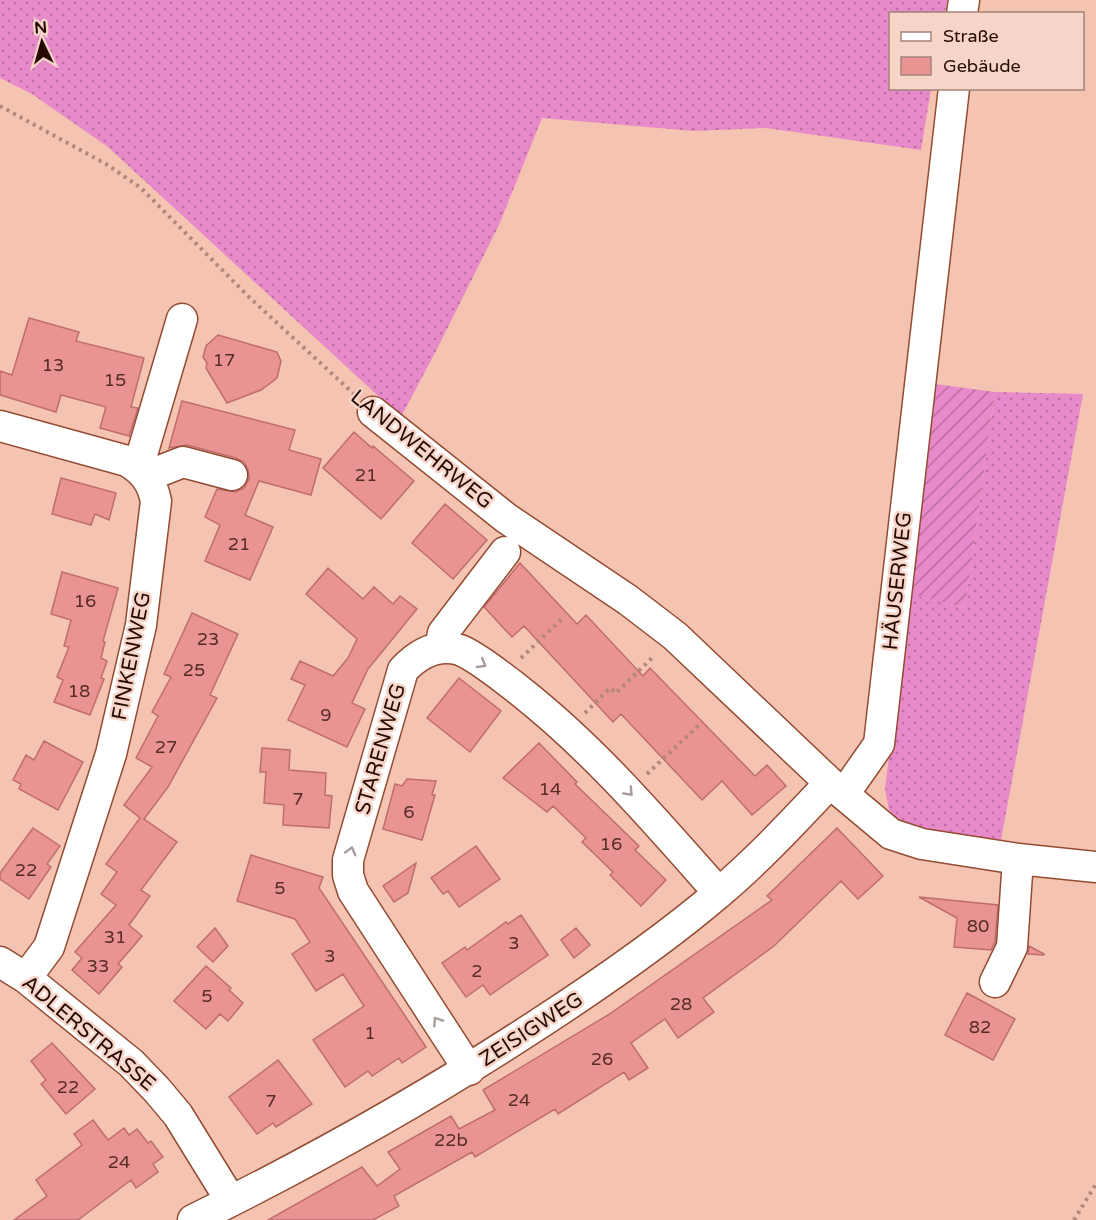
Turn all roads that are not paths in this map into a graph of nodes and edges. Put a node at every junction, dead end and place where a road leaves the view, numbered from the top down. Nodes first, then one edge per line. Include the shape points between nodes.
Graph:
1 (954, 90) edge
2 (182, 319) dead end
3 (373, 412) road end
4 (0, 426) edge
5 (143, 472) junction
6 (232, 475) dead end
7 (505, 552) dead end
8 (440, 648) junction
9 (837, 789) junction
10 (1018, 859) junction
11 (1096, 867) edge
12 (719, 893) junction
13 (0, 962) edge
14 (26, 978) junction
15 (995, 982) dead end
16 (469, 1070) junction
17 (231, 1201) junction
18 (193, 1220) edge

1 - 9 street, HÄUSERWEG via 879,744
2 - 5 street
3 - 9 street, LANDWEHRWEG via 515,524 675,636
4 - 5 street via 127,461
5 - 6 street via 183,462
5 - 14 street, FINKENWEG via 156,501 143,614 111,754 49,947
7 - 8 street via 443,633
8 -> 12 street via 460,651 501,676 567,730 629,791
16 -> 8 street, STARENWEG via 353,891 348,875 348,860 403,670 424,653
9 - 10 street via 891,834 922,844
9 - 12 street, ZEISIGWEG
10 - 11 street
10 - 15 street via 1012,947
12 - 16 street, ZEISIGWEG via 591,990
13 - 14 street, ADLERSTRASSE
14 - 17 street, ADLERSTRASSE via 157,1090 178,1115
16 - 17 street, ZEISIGWEG
17 - 18 street, ZEISIGWEG

